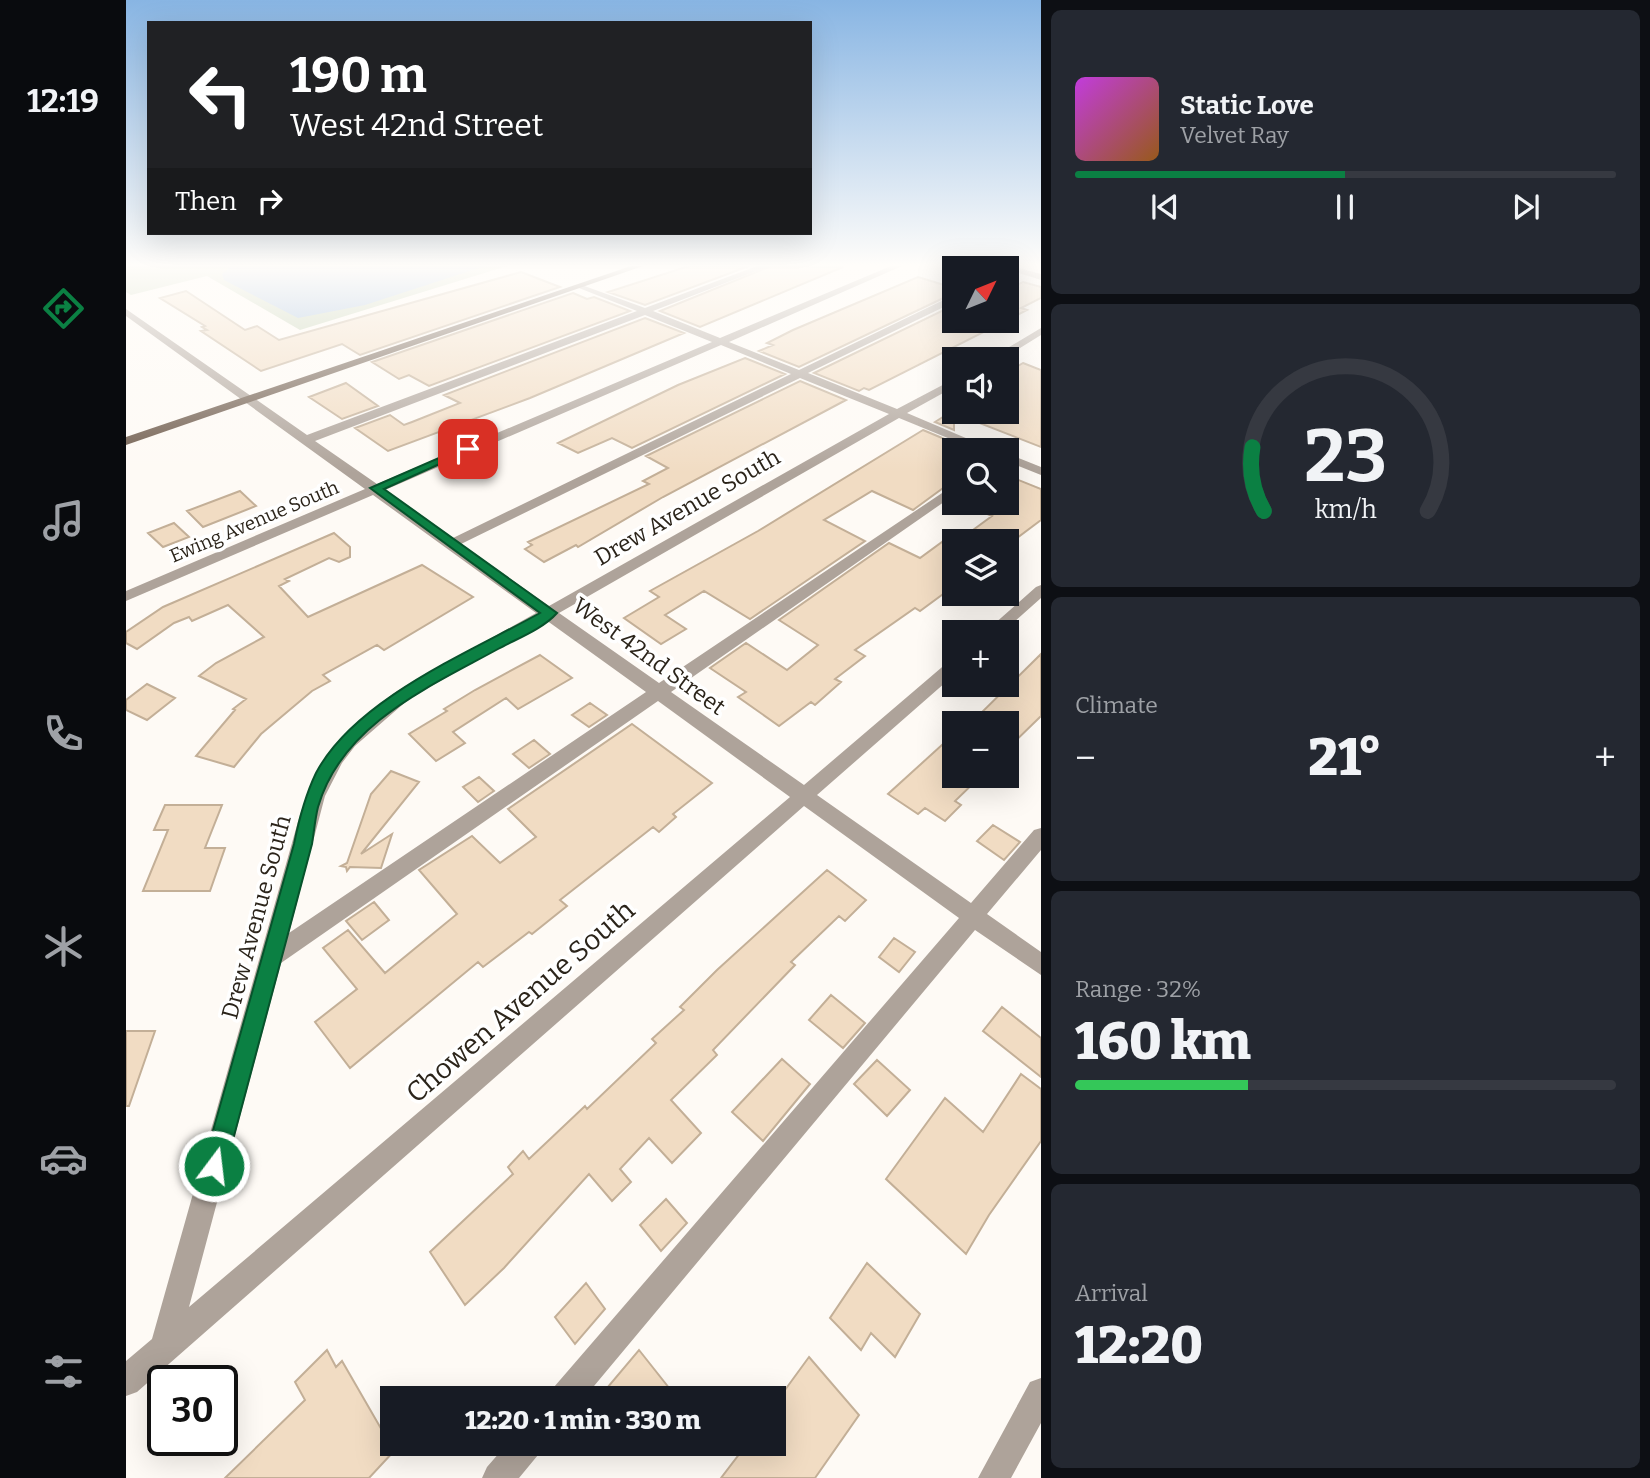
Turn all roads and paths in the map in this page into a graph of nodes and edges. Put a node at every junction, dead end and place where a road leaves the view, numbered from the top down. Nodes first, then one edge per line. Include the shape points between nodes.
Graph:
1 (159, 335) edge
2 (436, 335) edge
3 (583, 335) edge
4 (705, 335) edge
5 (738, 335) edge
6 (880, 335) edge
7 (1034, 335) edge
8 (722, 342) junction
9 (1014, 347) edge
10 (800, 374) junction
11 (942, 389) edge
12 (249, 398) junction
13 (899, 414) junction
14 (958, 438) edge
15 (308, 439) junction
16 (126, 441) edge
17 (1019, 462) edge
18 (1041, 471) edge
19 (376, 488) junction
20 (942, 497) edge
21 (453, 543) junction
22 (1041, 590) edge
23 (126, 596) edge
24 (550, 613) junction
25 (1007, 620) edge
26 (942, 676) edge
27 (660, 692) junction
28 (805, 795) junction
29 (1041, 836) edge
30 (974, 916) junction
31 (272, 957) junction
32 (1041, 965) edge
33 (164, 1348) junction
34 (126, 1381) edge
35 (575, 1386) edge
36 (1041, 1393) edge
37 (517, 1456) edge
38 (498, 1478) edge
39 (994, 1478) edge

1 - 12 street, West 42nd Street
2 - 12 main road
3 - 15 street
4 - 8 street
5 - 8 street, Ewing Avenue South
6 - 10 street
7 - 9 street
8 - 10 street
8 - 19 street, Ewing Avenue South
10 - 13 street
10 - 21 street
11 - 13 street, Drew Avenue South
12 - 15 street, West 42nd Street
12 - 16 main road
13 - 14 street
13 - 24 street, Drew Avenue South
15 - 19 street, West 42nd Street
17 - 18 street
19 - 21 street, West 42nd Street
19 - 23 street, Ewing Avenue South
20 - 27 street
21 - 24 street, West 42nd Street
22 - 25 street
24 - 27 street, West 42nd Street
24 - 31 street, Drew Avenue South via 403,695 346,743 324,774 310,807
26 - 28 street, Chowen Avenue South
27 - 28 street, West 42nd Street
27 - 31 street
28 - 30 street, West 42nd Street
28 - 33 street, Chowen Avenue South
29 - 30 street
30 - 32 street, West 42nd Street
30 - 35 street
31 - 33 street, Drew Avenue South
33 - 34 street, Chowen Avenue South
36 - 39 street
37 - 38 street

